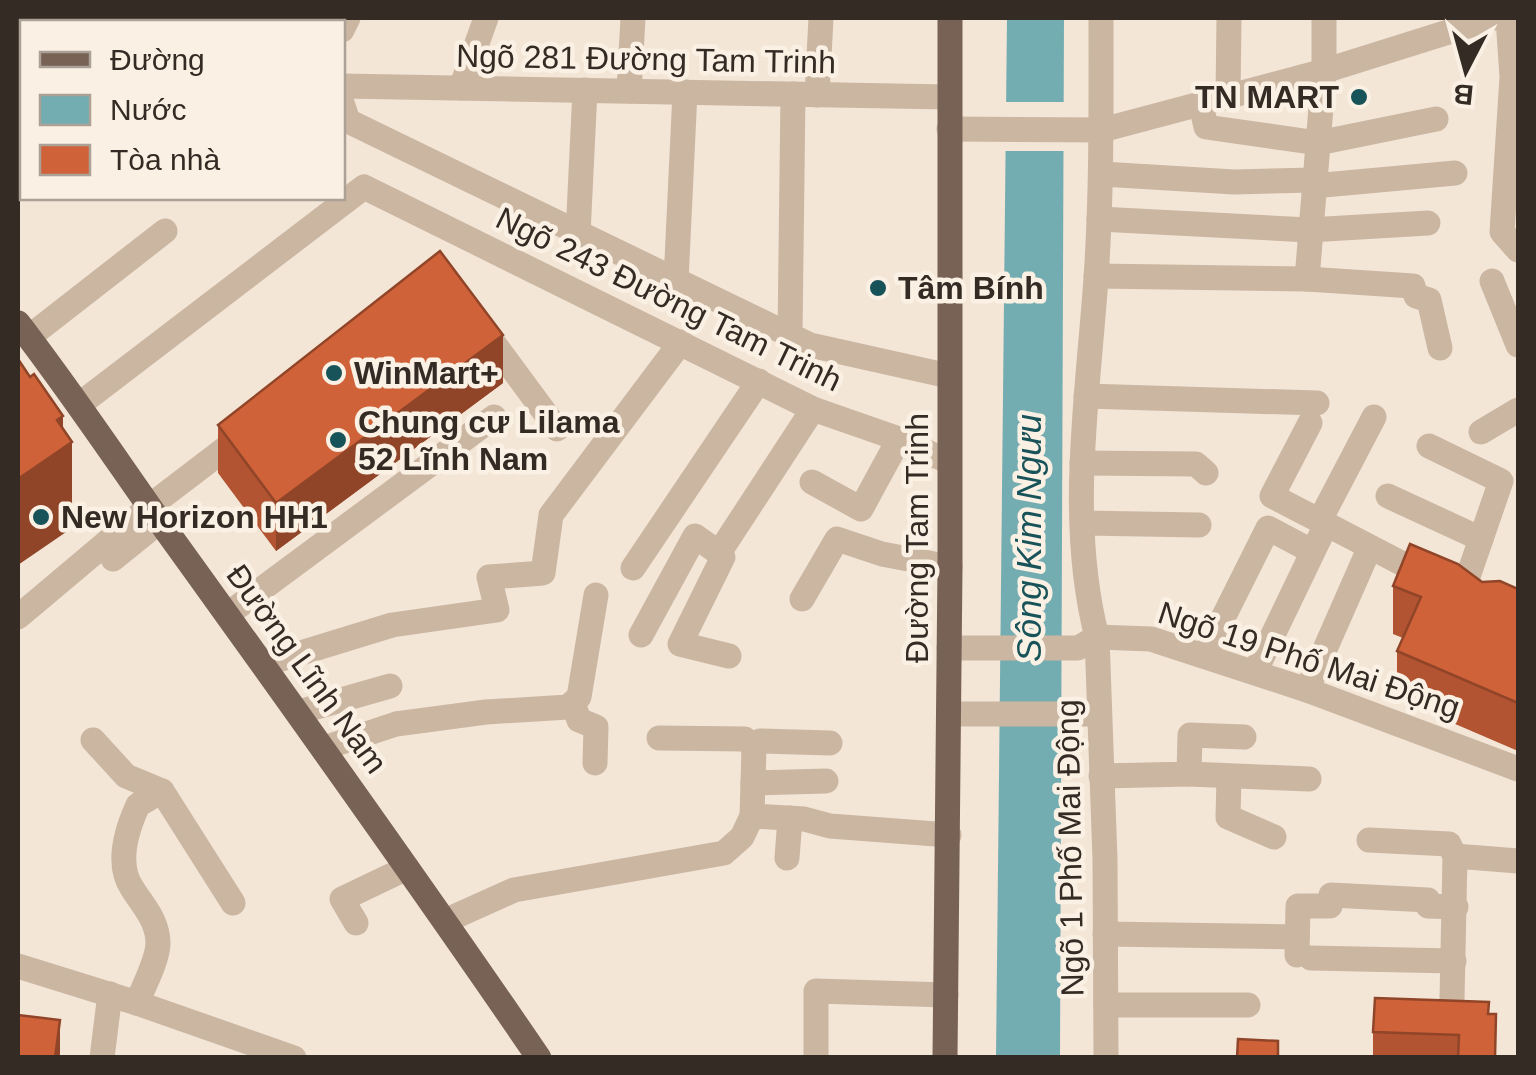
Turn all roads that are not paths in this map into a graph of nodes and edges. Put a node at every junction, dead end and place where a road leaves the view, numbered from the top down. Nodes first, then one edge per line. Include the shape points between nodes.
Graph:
1 (486, 18) edge
2 (633, 18) edge
3 (821, 18) edge
4 (950, 18) edge
5 (1100, 18) edge
6 (1229, 18) edge
7 (1324, 18) edge
8 (1492, 18) edge
9 (1508, 18) edge
10 (1424, 29) edge
11 (1324, 71) junction
12 (345, 86) edge
13 (461, 88) junction
14 (585, 90) junction
15 (629, 91) junction
16 (684, 92) junction
17 (805, 94) junction
18 (1228, 96) junction
19 (948, 97) junction
20 (1201, 105) junction
21 (345, 112) edge
22 (1436, 120) dead end
23 (948, 129) junction
24 (1102, 130) junction
25 (1318, 144) junction
26 (1456, 173) dead end
27 (1102, 174) junction
28 (1313, 183) junction
29 (1100, 219) junction
30 (1428, 223) dead end
31 (165, 230) dead end
32 (1309, 230) junction
33 (578, 234) junction
34 (1518, 250) edge
35 (1096, 276) junction
36 (1306, 278) junction
37 (676, 281) junction
38 (1492, 281) dead end
39 (466, 306) edge
40 (23, 330) edge
41 (790, 334) junction
42 (681, 342) junction
43 (1518, 345) edge
44 (1440, 348) dead end
45 (949, 376) junction
46 (759, 381) junction
47 (1086, 396) junction
48 (80, 404) junction
49 (813, 409) junction
50 (1518, 410) edge
51 (494, 417) dead end
52 (1374, 417) dead end
53 (256, 425) edge
54 (557, 429) dead end
55 (1482, 432) dead end
56 (899, 439) junction
57 (1429, 446) dead end
58 (949, 462) junction
59 (1082, 463) junction
60 (1206, 473) dead end
61 (812, 482) dead end
62 (1388, 496) dead end
63 (155, 514) junction
64 (1084, 523) junction
65 (1198, 525) dead end
66 (1314, 535) junction
67 (1481, 539) junction
68 (1370, 549) junction
69 (718, 554) junction
70 (950, 567) junction
71 (633, 568) dead end
72 (1462, 594) junction
73 (596, 595) dead end
74 (802, 599) dead end
75 (228, 614) junction
76 (1487, 615) edge
77 (18, 617) edge
78 (641, 635) dead end
79 (18, 636) edge
80 (1097, 637) junction
81 (949, 648) junction
82 (1205, 654) junction
83 (729, 656) dead end
84 (264, 664) junction
85 (1255, 672) junction
86 (390, 686) dead end
87 (1307, 690) junction
88 (573, 703) junction
89 (299, 712) junction
90 (962, 714) junction
91 (1099, 714) junction
92 (1244, 736) dead end
93 (659, 738) dead end
94 (93, 740) dead end
95 (830, 744) dead end
96 (754, 747) junction
97 (324, 748) junction
98 (598, 763) dead end
99 (1518, 769) edge
100 (1189, 774) junction
101 (1101, 776) junction
102 (1229, 777) junction
103 (1309, 779) dead end
104 (826, 781) dead end
105 (753, 782) junction
106 (162, 792) junction
107 (752, 816) junction
108 (790, 818) junction
109 (949, 836) junction
110 (1274, 837) dead end
111 (1370, 840) dead end
112 (1455, 856) junction
113 (787, 858) dead end
114 (1518, 861) edge
115 (407, 868) junction
116 (234, 903) dead end
117 (1456, 907) junction
118 (445, 920) junction
119 (356, 923) dead end
120 (1105, 934) junction
121 (1302, 950) junction
122 (1454, 960) junction
123 (18, 966) edge
124 (110, 994) junction
125 (946, 996) junction
126 (1452, 999) edge
127 (137, 1003) junction
128 (1106, 1005) junction
129 (1248, 1005) dead end
130 (102, 1058) edge
131 (294, 1058) edge
132 (539, 1058) edge
133 (816, 1058) edge
134 (945, 1058) edge
135 (1106, 1058) edge

1 - 13 street
2 - 15 street
3 - 17 street
4 - 19 main road, Đường Tam Trinh
5 - 24 street
6 - 18 street
7 - 11 street
8 - 10 street
9 - 34 street via 1512,77 1502,232
10 - 11 street
11 - 18 street
11 - 25 street
12 - 13 street, Ngõ 281 Đường Tam Trinh
13 - 14 street, Ngõ 281 Đường Tam Trinh
14 - 15 street, Ngõ 281 Đường Tam Trinh
14 - 33 street
15 - 16 street, Ngõ 281 Đường Tam Trinh
16 - 17 street, Ngõ 281 Đường Tam Trinh
16 - 37 street
17 - 19 street, Ngõ 281 Đường Tam Trinh
17 - 41 street
18 - 20 street
19 - 23 main road, Đường Tam Trinh
20 - 24 street
20 - 25 street via 1206,127
21 - 33 street via 348,121
22 - 25 street
23 - 24 street
23 - 45 main road, Đường Tam Trinh
24 - 27 street
25 - 28 street
26 - 28 street
27 - 28 street
27 - 29 street
28 - 32 street
29 - 32 street
29 - 35 street
30 - 32 street
31 - 40 street
32 - 36 street
33 - 37 street
35 - 36 street
35 - 47 street
36 - 44 street via 1413,286 1416,296 1429,300
37 - 41 street
38 - 43 street
39 - 54 street
40 - 48 main road, Đường Lĩnh Nam
41 - 45 street
42 - 46 street, Ngõ 243 Đường Tam Trinh
42 - 48 street, Ngõ 243 Đường Tam Trinh via 364,187
42 - 84 street via 551,515 543,573 489,577 497,610 392,625
45 - 58 main road, Đường Tam Trinh
46 - 49 street, Ngõ 243 Đường Tam Trinh
46 - 71 street
47 - 59 street
47 - 66 street via 1314,414 1272,496
48 - 63 main road, Đường Lĩnh Nam
49 - 56 street, Ngõ 243 Đường Tam Trinh
49 - 69 street
50 - 55 street
51 - 75 street
52 - 66 street
53 - 63 street
56 - 58 street, Ngõ 243 Đường Tam Trinh
56 - 61 street via 861,510
57 - 67 street via 1501,481
58 - 70 main road, Đường Tam Trinh
59 - 60 street via 1196,464
59 - 64 street
62 - 67 street
63 - 75 main road, Đường Lĩnh Nam
63 - 77 street
63 - 79 street
64 - 65 street
64 - 80 street
66 - 68 street
66 - 82 street via 1268,528
66 - 85 street
67 - 72 street
68 - 72 street
68 - 87 street
69 - 78 street via 695,536
69 - 83 street via 723,557 680,644
70 - 74 street via 837,539
70 - 81 main road, Đường Tam Trinh
72 - 76 street
73 - 88 street via 580,697
75 - 84 main road, Đường Lĩnh Nam
80 - 81 street via 1078,648
80 - 82 street, Ngõ 19 Phố Mai Động via 1132,636
80 - 91 street, Ngõ 1 Phố Mai Động
81 - 90 main road, Đường Tam Trinh
82 - 85 street, Ngõ 19 Phố Mai Động
84 - 89 main road, Đường Lĩnh Nam
85 - 87 street, Ngõ 19 Phố Mai Động
86 - 89 street
87 - 99 street, Ngõ 19 Phố Mai Động
88 - 97 street via 396,724
88 - 98 street via 579,720 596,728
89 - 97 main road, Đường Lĩnh Nam
90 - 91 street
90 - 109 main road, Đường Tam Trinh
91 - 101 street, Ngõ 1 Phố Mai Động
92 - 100 street via 1190,736
93 - 96 street via 745,738
94 - 106 street via 126,776
95 - 96 street via 760,740
96 - 105 street
97 - 115 main road, Đường Lĩnh Nam
100 - 101 street
100 - 102 street
101 - 120 street, Ngõ 1 Phố Mai Động
102 - 103 street
102 - 110 street via 1228,817
104 - 105 street
105 - 107 street
106 - 116 street
106 - 127 street via 138,806 124,856 128,883 152,916 157,936
107 - 108 street
107 - 118 street via 742,838 724,853 514,890
108 - 109 street
108 - 113 street
109 - 125 main road, Đường Tam Trinh
111 - 112 street via 1449,844
112 - 114 street
112 - 117 street
115 - 118 main road, Đường Lĩnh Nam
115 - 119 street via 342,899
117 - 121 street via 1330,896 1330,906 1298,906
117 - 122 street
118 - 132 main road, Đường Lĩnh Nam
120 - 121 street
120 - 128 street, Ngõ 1 Phố Mai Động
121 - 122 street
122 - 126 street
123 - 124 street
124 - 127 street
124 - 130 street
125 - 133 street via 816,991
125 - 134 main road, Đường Tam Trinh
127 - 131 street
128 - 129 street
128 - 135 street, Ngõ 1 Phố Mai Động

